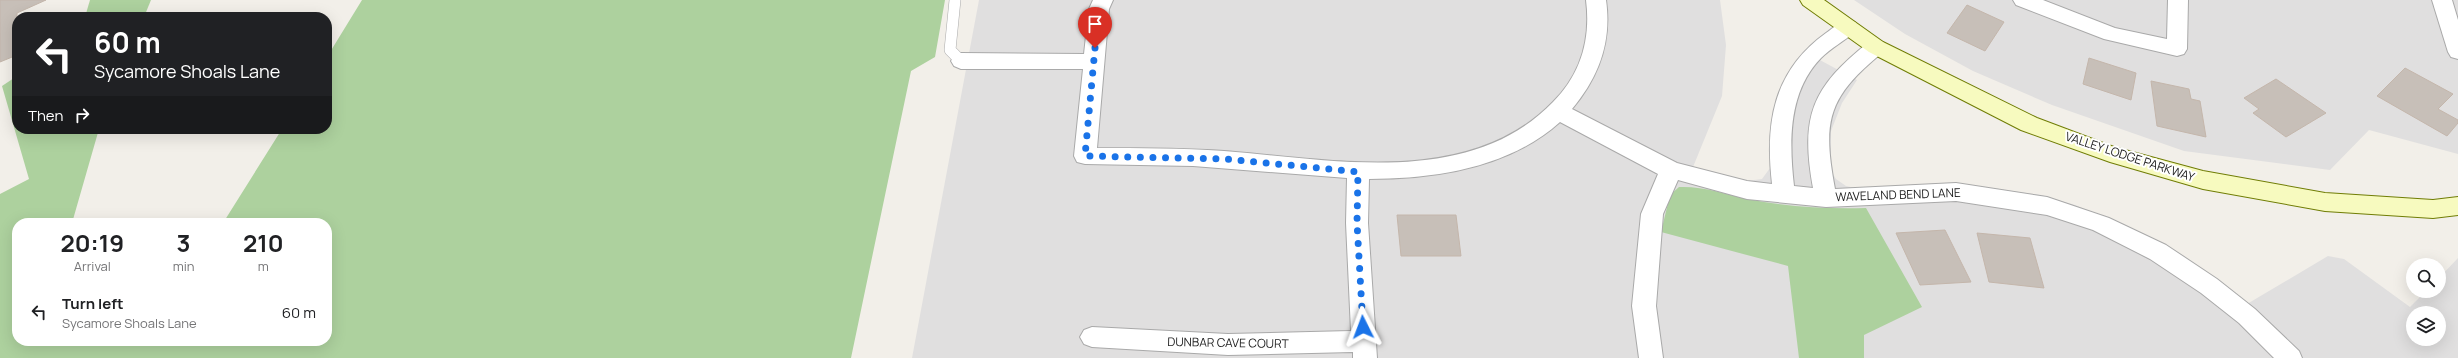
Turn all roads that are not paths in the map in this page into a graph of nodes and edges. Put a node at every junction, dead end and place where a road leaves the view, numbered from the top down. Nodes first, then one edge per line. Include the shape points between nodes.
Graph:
1 (955, 0) edge
2 (1103, 0) edge
3 (1596, 0) edge
4 (1810, 0) edge
5 (2023, 0) edge
6 (2178, 0) edge
7 (2442, 0) edge
8 (1848, 27) junction
9 (1876, 47) junction
10 (2458, 52) edge
11 (961, 61) joint
12 (1093, 62) junction
13 (1559, 112) junction
14 (1671, 170) junction
15 (1358, 172) junction
16 (1784, 194) junction
17 (1826, 198) junction
18 (2458, 206) edge
19 (1092, 337) dead end
20 (1365, 349) edge
21 (1651, 358) edge
22 (2290, 358) edge

1 - 11 lane via 952,8 950,50
2 - 12 street via 1099,9
3 - 13 street via 1599,14 1594,56 1587,75
4 - 8 street, VALLEY LODGE PARKWAY
5 - 6 street via 2111,34 2177,49
7 - 10 street
8 - 9 street, VALLEY LODGE PARKWAY
8 - 16 street via 1814,53 1802,67 1791,87 1784,107 1780,132
9 - 17 street via 1843,75 1822,108 1817,131 1819,161
9 - 18 street, VALLEY LODGE PARKWAY via 2029,124 2110,154 2203,180 2325,202 2433,209
11 - 12 street
12 - 15 street via 1085,156 1227,159
13 - 14 street, WAVELAND BEND LANE
13 - 15 street via 1523,140 1471,161 1400,172
14 - 16 street, WAVELAND BEND LANE via 1747,190
14 - 21 street via 1652,214 1644,306
15 - 20 street via 1357,223
16 - 17 street, WAVELAND BEND LANE
17 - 22 street, WAVELAND BEND LANE via 1956,192 2047,206 2100,224 2158,252 2209,286 2247,316
19 - 20 street, DUNBAR CAVE COURT

